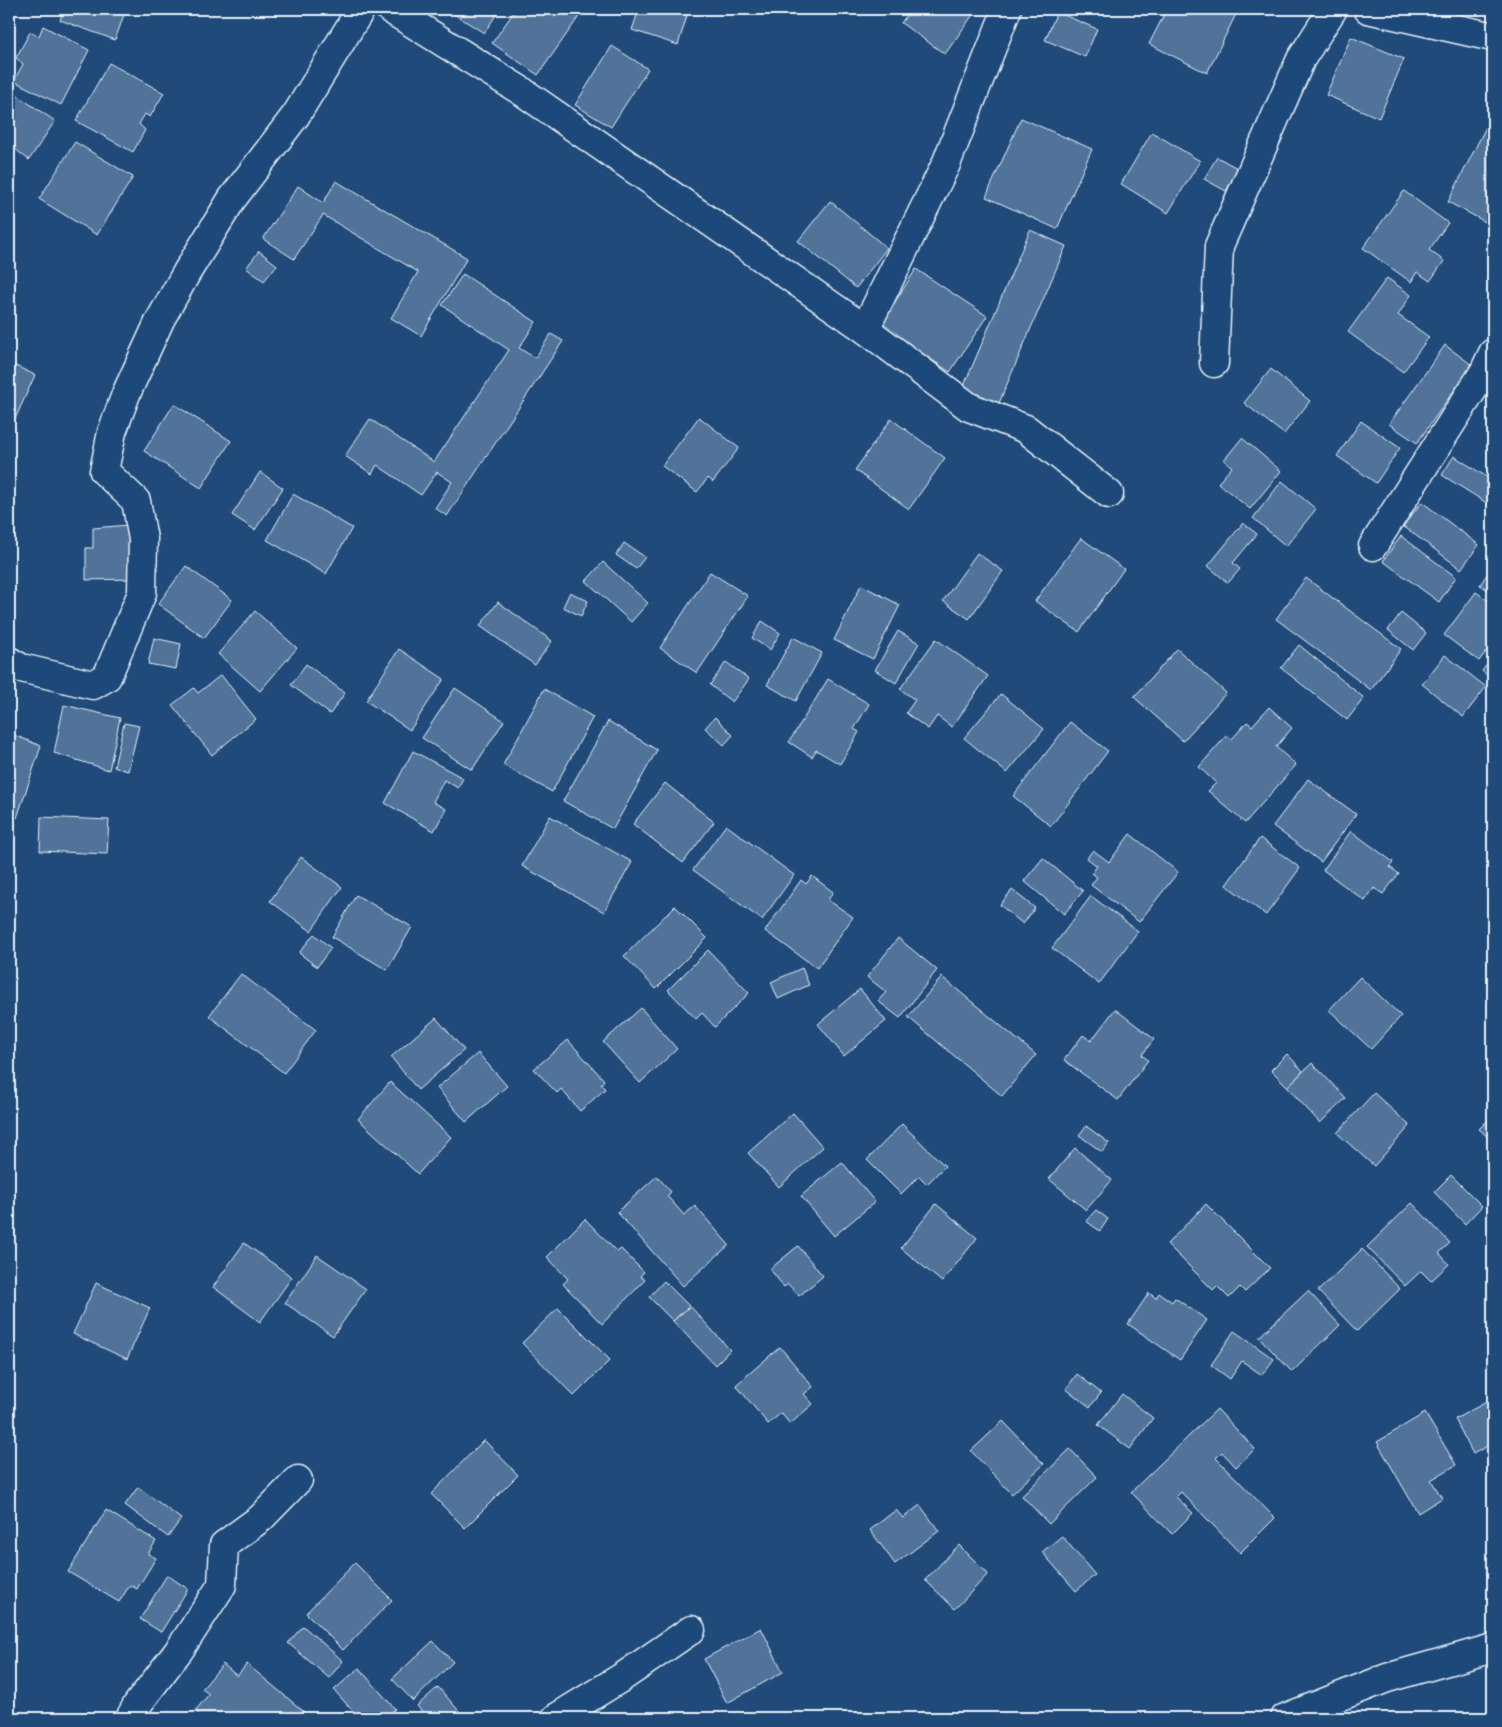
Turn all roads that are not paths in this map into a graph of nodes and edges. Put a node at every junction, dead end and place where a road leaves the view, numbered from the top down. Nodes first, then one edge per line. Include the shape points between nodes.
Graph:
1 (361, 9) edge
2 (390, 9) edge
3 (1007, 9) edge
4 (1333, 9) edge
5 (1368, 9) edge
6 (1493, 37) edge
7 (865, 329) junction
8 (1493, 353) edge
9 (1214, 363) dead end
10 (1109, 494) dead end
11 (1373, 546) dead end
12 (9, 661) edge
13 (298, 1480) dead end
14 (691, 1630) dead end
15 (1493, 1648) edge
16 (130, 1718) edge
17 (556, 1718) edge
18 (1285, 1718) edge

1 - 12 street via 296,115 232,199 187,272 160,320 126,394 112,432 104,470 136,500 143,539 142,593 107,677 93,684 30,670
2 - 7 street via 523,92
3 - 7 street via 946,164
4 - 9 street via 1301,59 1219,246
5 - 6 street
7 - 10 street via 969,407 1026,429
8 - 11 street
13 - 16 street via 261,1518 224,1545 222,1585
14 - 17 street
15 - 18 street via 1387,1678

